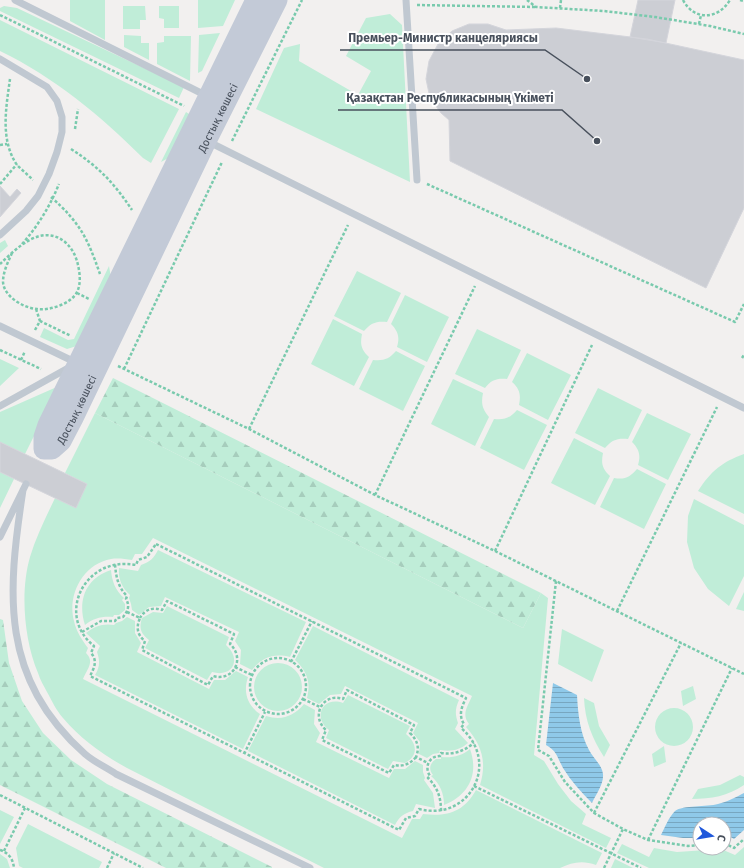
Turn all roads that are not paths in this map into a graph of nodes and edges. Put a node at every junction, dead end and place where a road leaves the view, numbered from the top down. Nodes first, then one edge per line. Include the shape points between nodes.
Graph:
1 (15, 0) edge
2 (256, 0) edge
3 (276, 0) edge
4 (287, 0) edge
5 (407, 3) edge
6 (0, 59) edge
7 (201, 92) junction
8 (206, 141) junction
9 (417, 180) road end
10 (0, 235) edge
11 (0, 326) edge
12 (90, 365) junction
13 (0, 406) edge
14 (744, 408) edge
15 (0, 537) edge
16 (301, 866) edge
17 (310, 868) edge

1 - 7 lane
2 - 7 street, Достық көшесі
3 - 4 lane
3 - 8 street, Достық көшесі
5 - 9 lane
6 - 10 lane via 47,88 57,101 62,117 62,132 49,174 38,196
7 - 12 street, Достық көшесі
8 - 12 street, Достық көшесі
8 - 14 lane
11 - 12 lane
12 - 13 lane via 54,376
15 - 16 lane via 25,487 16,538 12,615 17,648 25,675 44,710 62,732 87,755 116,774
16 - 17 lane

